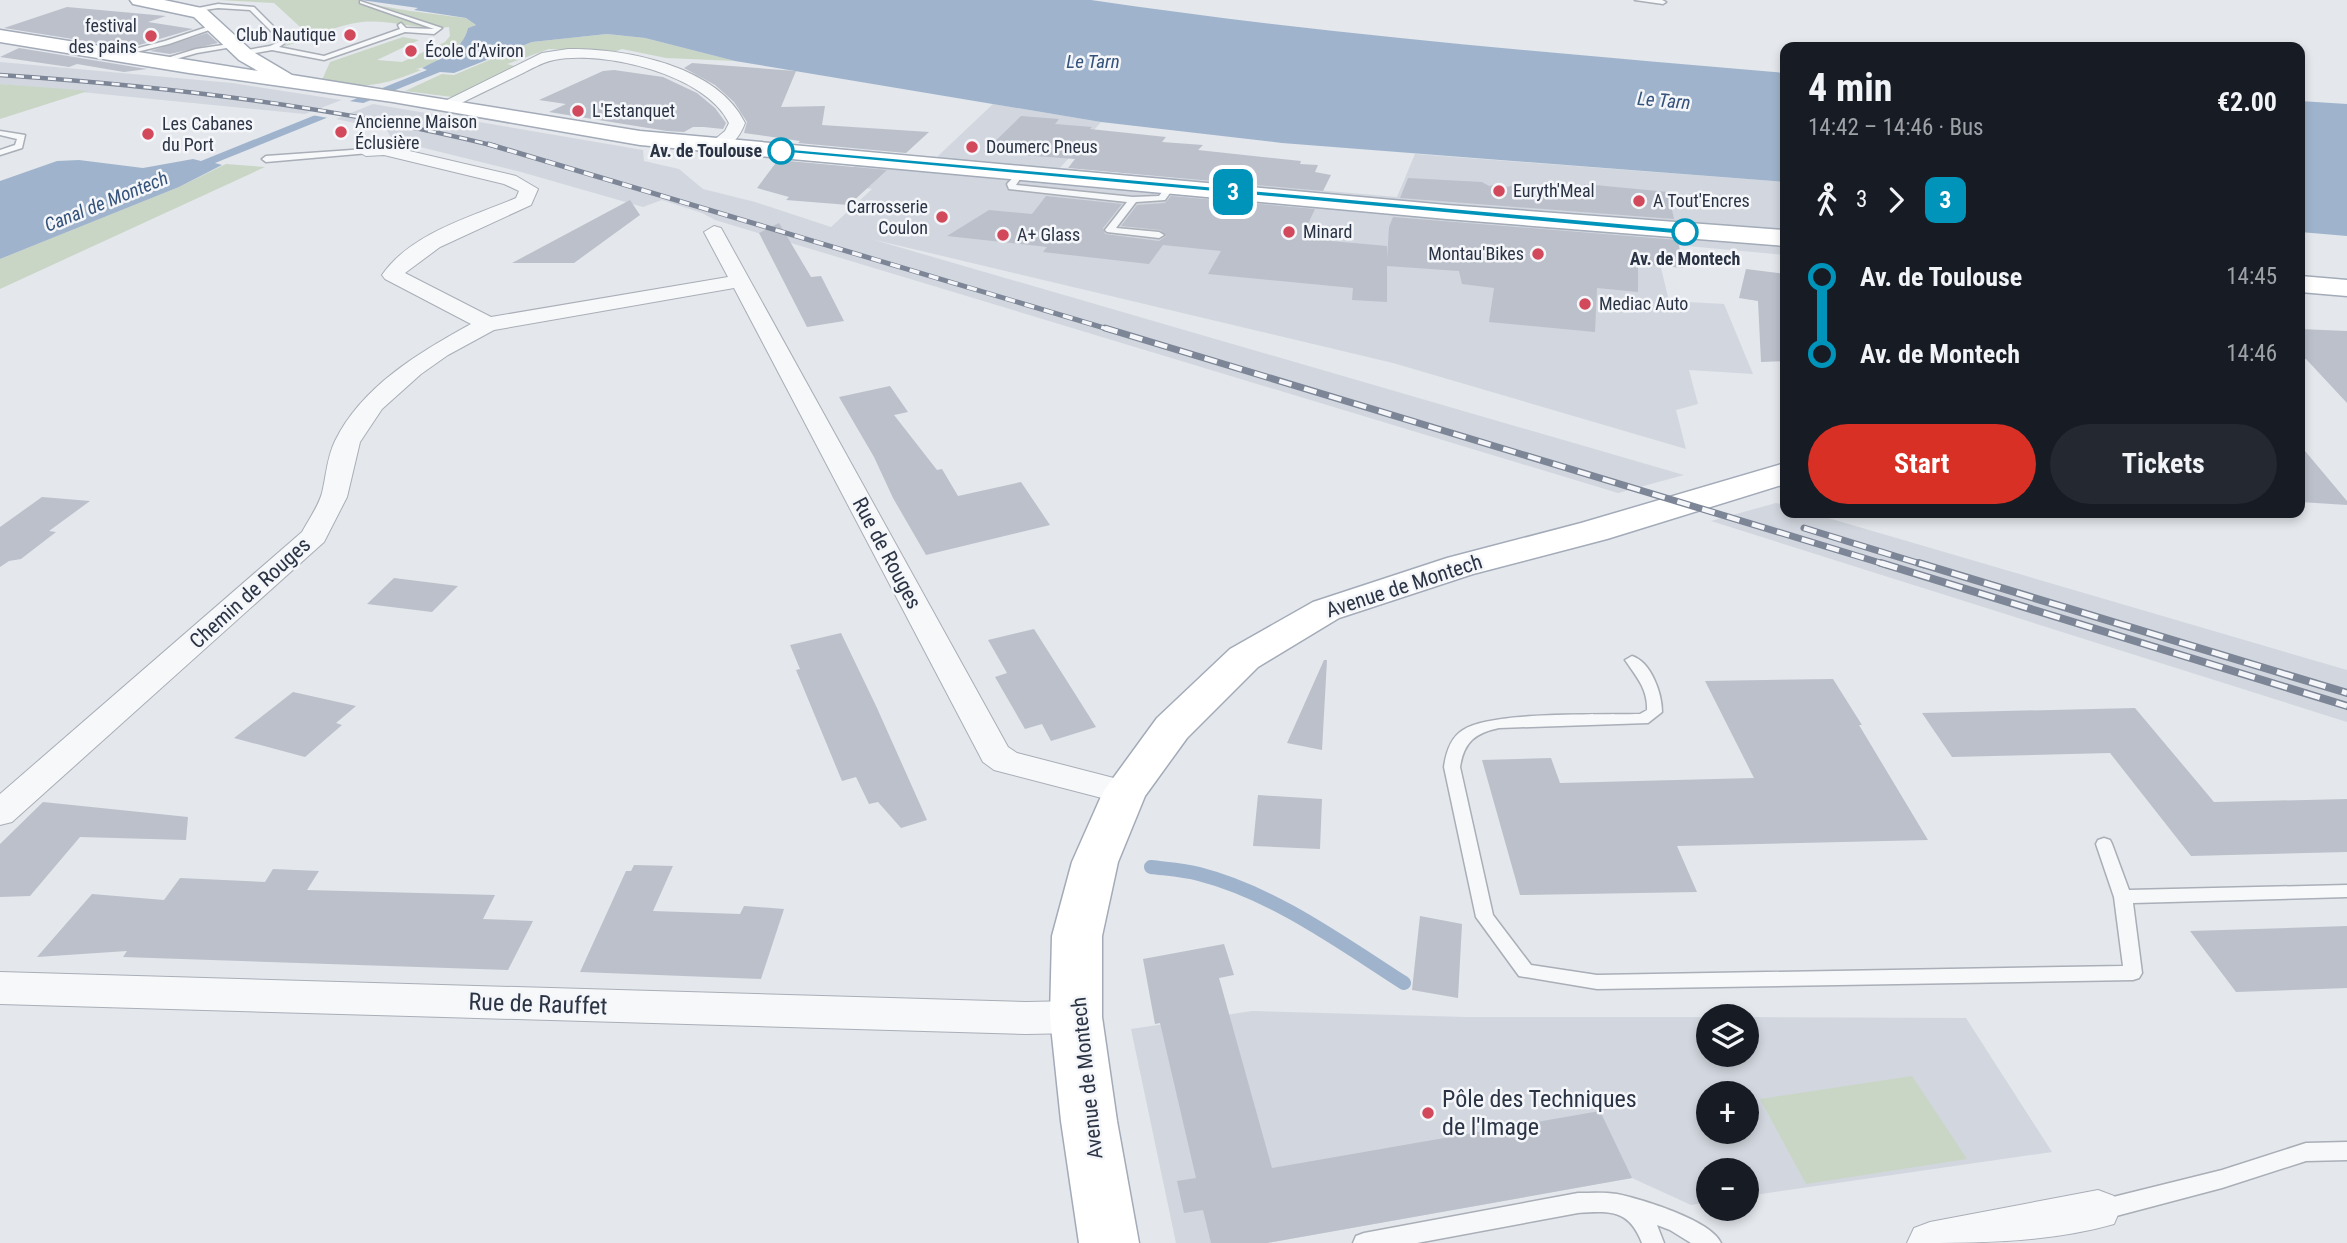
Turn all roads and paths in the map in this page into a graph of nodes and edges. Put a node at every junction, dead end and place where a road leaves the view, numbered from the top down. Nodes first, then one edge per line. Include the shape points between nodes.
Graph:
1 (139, 0) edge
2 (1638, 0) edge
3 (362, 2) dead end
4 (1663, 2) dead end
5 (191, 10) junction
6 (213, 27) junction
7 (0, 36) edge
8 (272, 48) junction
9 (242, 50) junction
10 (115, 55) junction
11 (165, 64) junction
12 (314, 86) junction
13 (445, 105) junction
14 (0, 133) edge
15 (717, 145) junction
16 (366, 151) joint
17 (0, 153) edge
18 (266, 159) dead end
19 (1020, 173) junction
20 (1171, 186) junction
21 (1133, 200) junction
22 (714, 232) dead end
23 (1685, 232) junction
24 (1159, 235) dead end
25 (1780, 238) edge
26 (1780, 244) edge
27 (739, 281) junction
28 (2305, 284) edge
29 (2347, 288) edge
30 (488, 324) junction
31 (1780, 475) edge
32 (1632, 660) dead end
33 (1125, 792) junction
34 (0, 813) edge
35 (2104, 844) dead end
36 (2347, 891) edge
37 (2123, 897) junction
38 (0, 988) edge
39 (1076, 1017) junction
40 (2347, 1151) edge
41 (1626, 1205) junction
42 (2098, 1210) joint
43 (1109, 1243) edge
44 (1364, 1243) edge
45 (1653, 1243) edge
46 (1710, 1243) edge
47 (1930, 1243) edge

1 - 5 main road
2 - 4 lane
3 - 8 lane via 439,28 434,32 402,28 324,58
5 - 6 main road via 200,12
5 - 8 lane via 252,8 285,41
6 - 9 main road
6 - 10 lane
7 - 10 main road
8 - 9 lane
9 - 11 main road via 234,60 202,66
9 - 12 main road via 279,75
10 - 11 main road
11 - 12 main road
12 - 13 main road
13 - 15 main road via 640,138
13 - 15 street via 547,56 598,54 675,72 732,110 737,123 733,134
14 - 17 lane via 22,137 19,146
15 - 19 main road
16 - 18 lane
16 - 30 street via 384,150 510,180 529,189 524,201 415,252 392,275
19 - 20 main road
19 - 21 lane via 1012,187
20 - 21 lane via 1162,198
20 - 23 main road
21 - 24 lane via 1110,230
22 - 27 street, Rue de Rouges
23 - 25 main road
23 - 26 main road
27 - 30 street, Chemin de Rouges
27 - 33 street, Rue de Rouges via 995,754 1006,762
28 - 29 main road
30 - 34 street, Chemin de Rouges via 422,362 373,404 347,442 334,497 314,536
31 - 33 main road, Avenue de Montech via 1460,566 1326,610 1244,658 1172,728
32 - 37 lane via 1653,688 1656,700 1654,712 1643,719 1499,723 1480,726 1454,748 1452,767 1485,917 1525,971 1597,982 2133,973
33 - 39 main road, Avenue de Montech via 1095,862 1077,936
35 - 37 lane
36 - 37 lane
38 - 39 street, Rue de Rauffet
39 - 43 main road, Avenue de Montech
40 - 42 lane via 2306,1152
41 - 44 lane via 1578,1203
41 - 45 lane via 1643,1220
41 - 46 lane via 1677,1223
42 - 47 street

